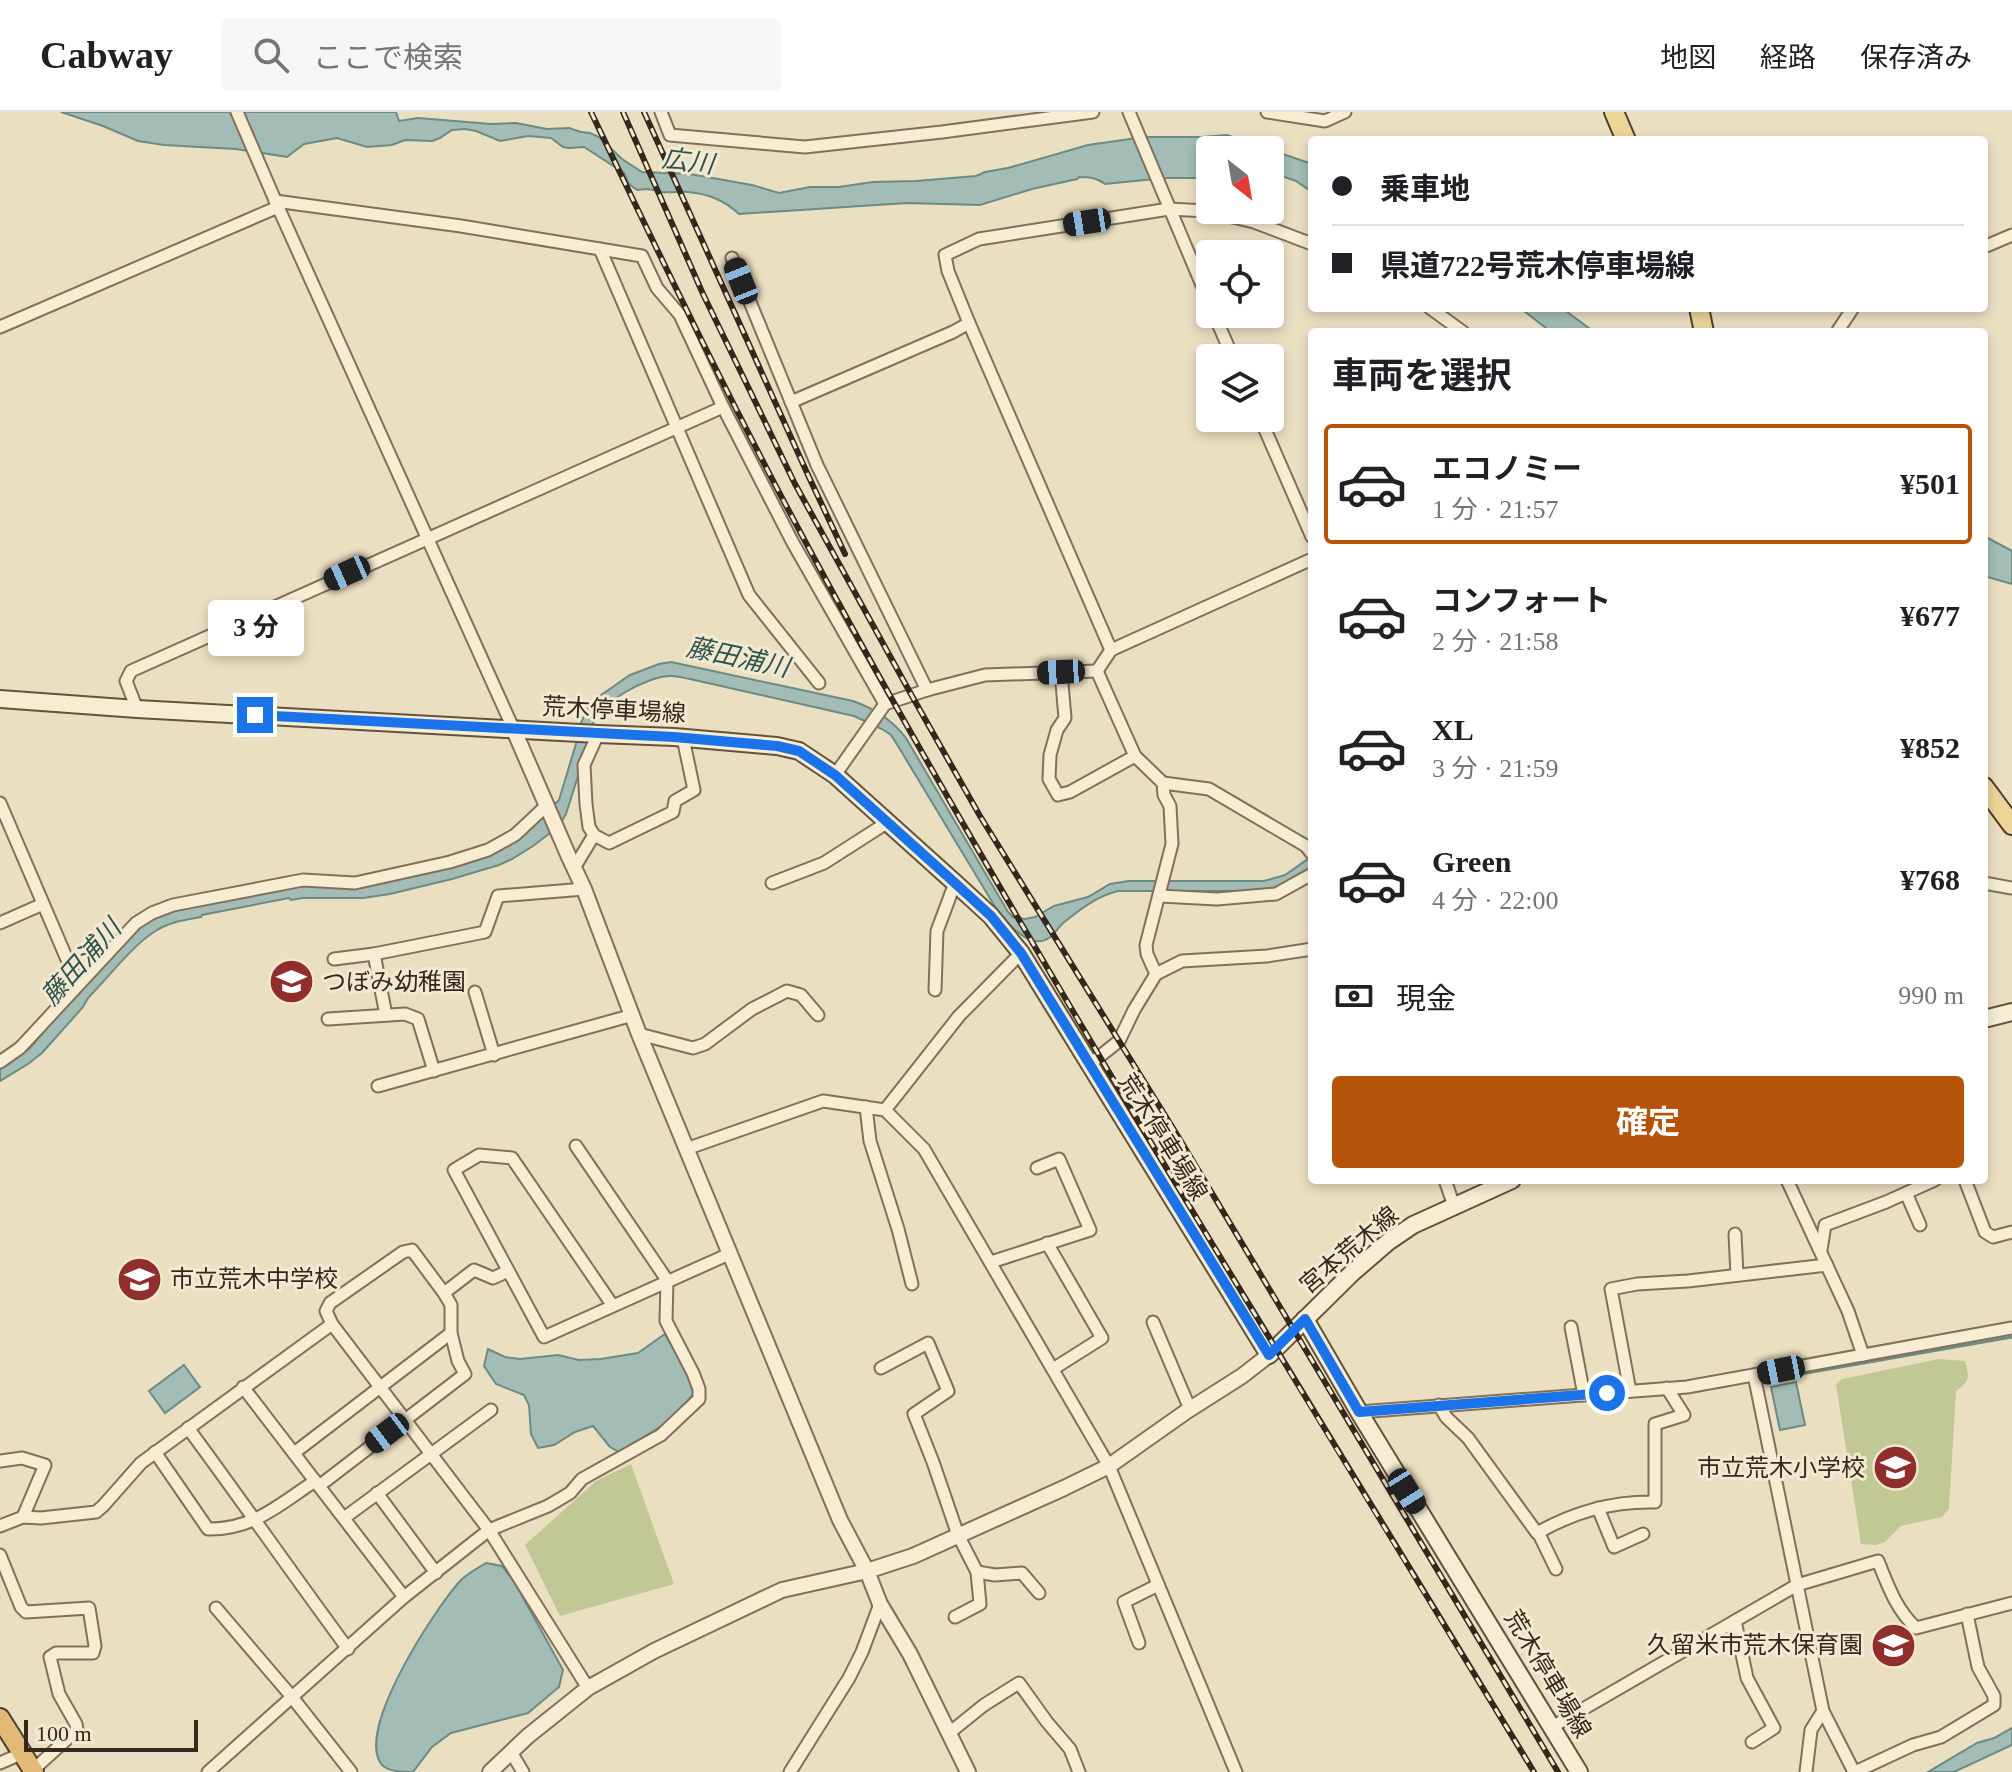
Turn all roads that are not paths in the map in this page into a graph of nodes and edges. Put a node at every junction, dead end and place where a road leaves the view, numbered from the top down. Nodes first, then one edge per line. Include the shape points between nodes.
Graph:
1 (237, 112) edge
2 (661, 112) edge
3 (1093, 112) edge
4 (1267, 112) edge
5 (1345, 112) edge
6 (1614, 112) edge
7 (1131, 117) edge
8 (1624, 136) edge
9 (276, 201) junction
10 (1167, 204) junction
11 (2012, 235) edge
12 (1308, 242) edge
13 (1988, 245) edge
14 (600, 249) junction
15 (732, 258) dead end
16 (1196, 271) edge
17 (1436, 312) edge
18 (969, 323) junction
19 (0, 327) edge
20 (1458, 328) edge
21 (791, 402) junction
22 (723, 407) junction
23 (677, 427) junction
24 (1266, 432) edge
25 (1308, 528) edge
26 (428, 537) junction
27 (1308, 561) edge
28 (1111, 650) junction
29 (1097, 671) junction
30 (1061, 672) junction
31 (819, 683) dead end
32 (927, 690) junction
33 (0, 699) edge
34 (885, 704) junction
35 (137, 709) junction
36 (513, 728) junction
37 (598, 734) junction
38 (683, 738) junction
39 (1135, 756) junction
40 (835, 775) junction
41 (1163, 783) junction
42 (1988, 792) edge
43 (0, 803) edge
44 (546, 806) junction
45 (2009, 816) edge
46 (888, 822) junction
47 (594, 835) junction
48 (1308, 849) edge
49 (574, 868) junction
50 (1308, 876) edge
51 (772, 883) dead end
52 (955, 883) junction
53 (1988, 884) edge
54 (2012, 888) edge
55 (584, 889) junction
56 (1160, 896) junction
57 (43, 904) junction
58 (0, 923) edge
59 (1308, 950) edge
60 (1021, 953) junction
61 (374, 954) junction
62 (334, 959) dead end
63 (1156, 974) junction
64 (78, 985) junction
65 (935, 990) dead end
66 (475, 992) dead end
67 (2012, 1012) edge
68 (386, 1015) junction
69 (633, 1015) junction
70 (818, 1015) dead end
71 (1988, 1018) edge
72 (328, 1019) dead end
73 (639, 1034) junction
74 (494, 1055) junction
75 (0, 1062) edge
76 (1090, 1064) junction
77 (434, 1071) junction
78 (378, 1086) dead end
79 (866, 1107) junction
80 (885, 1110) junction
81 (576, 1146) dead end
82 (686, 1149) junction
83 (1037, 1168) dead end
84 (1446, 1184) edge
85 (1503, 1184) edge
86 (1789, 1184) edge
87 (1926, 1184) edge
88 (1967, 1184) edge
89 (1906, 1193) junction
90 (1454, 1206) junction
91 (1920, 1225) dead end
92 (2012, 1232) edge
93 (1735, 1234) dead end
94 (1047, 1243) junction
95 (1821, 1251) junction
96 (729, 1254) junction
97 (991, 1262) junction
98 (1827, 1265) junction
99 (508, 1271) junction
100 (1737, 1275) junction
101 (667, 1280) junction
102 (912, 1284) dead end
103 (444, 1293) junction
104 (613, 1306) junction
105 (1305, 1319) junction
106 (1153, 1322) dead end
107 (332, 1324) junction
108 (1571, 1327) dead end
109 (2012, 1328) edge
110 (451, 1333) junction
111 (1269, 1355) junction
112 (1863, 1355) junction
113 (881, 1368) dead end
114 (1053, 1369) junction
115 (1754, 1375) junction
116 (243, 1387) junction
117 (381, 1387) junction
118 (1667, 1388) junction
119 (1630, 1391) junction
120 (1584, 1395) junction
121 (1439, 1405) junction
122 (1190, 1409) junction
123 (491, 1410) dead end
124 (1359, 1412) junction
125 (405, 1419) junction
126 (188, 1428) junction
127 (155, 1452) junction
128 (294, 1453) junction
129 (431, 1453) junction
130 (0, 1461) edge
131 (1109, 1466) junction
132 (317, 1483) junction
133 (377, 1493) junction
134 (1598, 1508) junction
135 (23, 1517) junction
136 (344, 1518) junction
137 (256, 1521) junction
138 (0, 1526) edge
139 (489, 1530) junction
140 (1538, 1532) junction
141 (1643, 1534) dead end
142 (958, 1535) junction
143 (0, 1555) edge
144 (1556, 1569) dead end
145 (867, 1571) junction
146 (977, 1572) junction
147 (436, 1573) junction
148 (1158, 1585) junction
149 (1797, 1585) junction
150 (1039, 1593) dead end
151 (404, 1597) junction
152 (2012, 1603) edge
153 (880, 1604) junction
154 (216, 1608) dead end
155 (1967, 1614) junction
156 (955, 1617) dead end
157 (1735, 1621) junction
158 (1139, 1643) dead end
159 (348, 1649) junction
160 (588, 1688) junction
161 (292, 1697) junction
162 (1823, 1711) junction
163 (3, 1723) edge
164 (1552, 1727) junction
165 (948, 1734) junction
166 (1752, 1742) dead end
167 (511, 1752) junction
168 (23, 1753) junction
169 (0, 1763) edge
170 (34, 1771) edge
171 (208, 1772) edge
172 (351, 1772) edge
173 (490, 1772) edge
174 (523, 1772) edge
175 (790, 1772) edge
176 (968, 1772) edge
177 (1079, 1772) edge
178 (1236, 1772) edge
179 (1579, 1772) edge
180 (1806, 1772) edge
181 (1854, 1772) edge

1 - 9 street
2 - 3 street via 670,135 805,147
4 - 5 street via 1325,121
6 - 8 main road
7 - 10 street
9 - 14 street
9 - 19 street
9 - 26 street
10 - 12 street via 1254,222
10 - 16 street
10 - 18 street via 979,239 945,255
11 - 13 street
14 - 22 street via 642,256 657,288 680,315
14 - 23 street
15 - 21 street
17 - 20 street
18 - 21 street
18 - 28 street
21 - 32 street
22 - 23 street
22 - 34 street
23 - 26 street
23 - 31 street via 749,595
24 - 25 street
26 - 35 street via 131,671 126,681
26 - 36 street
27 - 28 street
28 - 29 street
29 - 30 street
29 - 39 street
30 - 32 street via 985,675
30 - 39 street via 1065,718 1050,755 1049,779 1058,795
32 - 34 street
33 - 35 main road, 荒木停車場線
34 - 40 street
35 - 36 main road, 荒木停車場線
36 - 37 main road, 荒木停車場線
36 - 44 street
37 - 38 main road, 荒木停車場線
37 - 47 street via 584,765
38 - 40 main road, 荒木停車場線 via 799,751
38 - 47 street via 694,790 675,801 673,812 609,843
39 - 41 street
40 - 46 main road, 荒木停車場線
41 - 48 street via 1209,789
41 - 56 street via 1172,844
42 - 45 main road
43 - 57 street
44 - 49 street
44 - 64 street via 515,835 450,862 355,883 303,880 152,913
46 - 51 street via 824,863
46 - 52 main road, 荒木停車場線
47 - 49 street
49 - 55 street
50 - 56 street via 1276,894
52 - 60 main road, 荒木停車場線
52 - 65 street via 937,931
53 - 54 street
55 - 61 street via 498,896 485,932
55 - 69 street
56 - 63 street via 1146,945
57 - 58 street
57 - 64 street
59 - 63 street via 1182,961
60 - 76 main road, 荒木停車場線
60 - 80 street via 959,1016
61 - 62 street
61 - 68 street
63 - 76 street via 1119,1041
64 - 75 street via 20,1048
66 - 74 street
67 - 71 main road
68 - 72 street
68 - 77 street via 418,1019
69 - 73 street
69 - 74 street
70 - 73 street via 801,995 787,991 698,1047
73 - 82 street
74 - 77 street
76 - 111 main road, 荒木停車場線
77 - 78 street
79 - 80 street
79 - 82 street via 823,1101
79 - 102 street via 870,1141
80 - 97 street via 924,1149
81 - 101 street
82 - 96 street
83 - 94 street via 1059,1159 1090,1230
84 - 90 street
85 - 90 main road, 宮本荒木線
86 - 95 street
87 - 89 street
88 - 92 street via 1985,1232 1993,1237
89 - 91 street
89 - 95 street via 1825,1225
90 - 105 main road, 宮本荒木線 via 1388,1242
93 - 100 street
94 - 97 street
94 - 114 street via 1102,1338
95 - 98 street
96 - 101 street
96 - 145 street via 840,1520
97 - 114 street
98 - 100 street
98 - 112 street
99 - 103 street via 493,1278 474,1270
99 - 104 street via 544,1337
99 - 104 street via 454,1170 479,1155 512,1158
100 - 119 street via 1611,1289
101 - 104 street
101 - 139 street via 666,1321 693,1373 699,1399 661,1435 582,1479 570,1493
103 - 107 street via 412,1250 403,1252 330,1303 326,1311
103 - 110 street via 451,1305
105 - 111 main road
105 - 124 main road, 荒木停車場線
106 - 122 street
107 - 116 street
107 - 117 street
108 - 120 street
109 - 112 street
110 - 117 street
110 - 125 street via 465,1374
111 - 122 street
112 - 115 street
113 - 142 street via 928,1343 948,1391 914,1414
114 - 131 street
115 - 118 street
115 - 149 street
116 - 126 street
116 - 128 street
117 - 125 street
117 - 128 street
118 - 119 street
118 - 134 street via 1684,1415 1655,1424 1655,1502
119 - 120 street
120 - 121 street
121 - 124 street
121 - 140 street
122 - 131 street
123 - 129 street
124 - 164 main road, 荒木停車場線
125 - 129 street
125 - 132 street
126 - 127 street
126 - 137 street
127 - 135 street via 96,1512
127 - 137 street via 208,1529
128 - 132 street
129 - 133 street
129 - 139 street
130 - 135 street via 22,1458 45,1465
131 - 142 street
131 - 148 street
132 - 136 street
132 - 137 street
133 - 136 street
133 - 147 street
134 - 140 street
134 - 141 street via 1614,1547
135 - 138 street
136 - 151 street
137 - 159 street
139 - 147 street
139 - 160 street
140 - 144 street
142 - 145 street
142 - 146 street
143 - 170 street via 26,1612 89,1608 95,1646 93,1653 50,1657 59,1694 77,1730
145 - 153 street
145 - 160 street via 782,1590
146 - 150 street via 1022,1573
146 - 156 street via 980,1604
147 - 151 street
148 - 158 street via 1124,1602
148 - 178 street
149 - 155 street via 1878,1561 1892,1596 1916,1628
149 - 157 street
149 - 162 street
151 - 159 street
152 - 155 street
153 - 165 street
153 - 175 street via 849,1678
154 - 161 street
155 - 181 street via 1978,1667 1994,1705 1941,1737
157 - 164 street
157 - 166 street via 1747,1678 1774,1728
159 - 161 street
160 - 167 street
161 - 171 street
161 - 172 street
162 - 180 street via 1811,1730
162 - 181 street
163 - 168 highway
164 - 179 main road, 荒木停車場線
165 - 176 street
165 - 177 street via 1019,1683 1070,1749
167 - 173 street
167 - 174 street
168 - 169 street
168 - 170 highway

